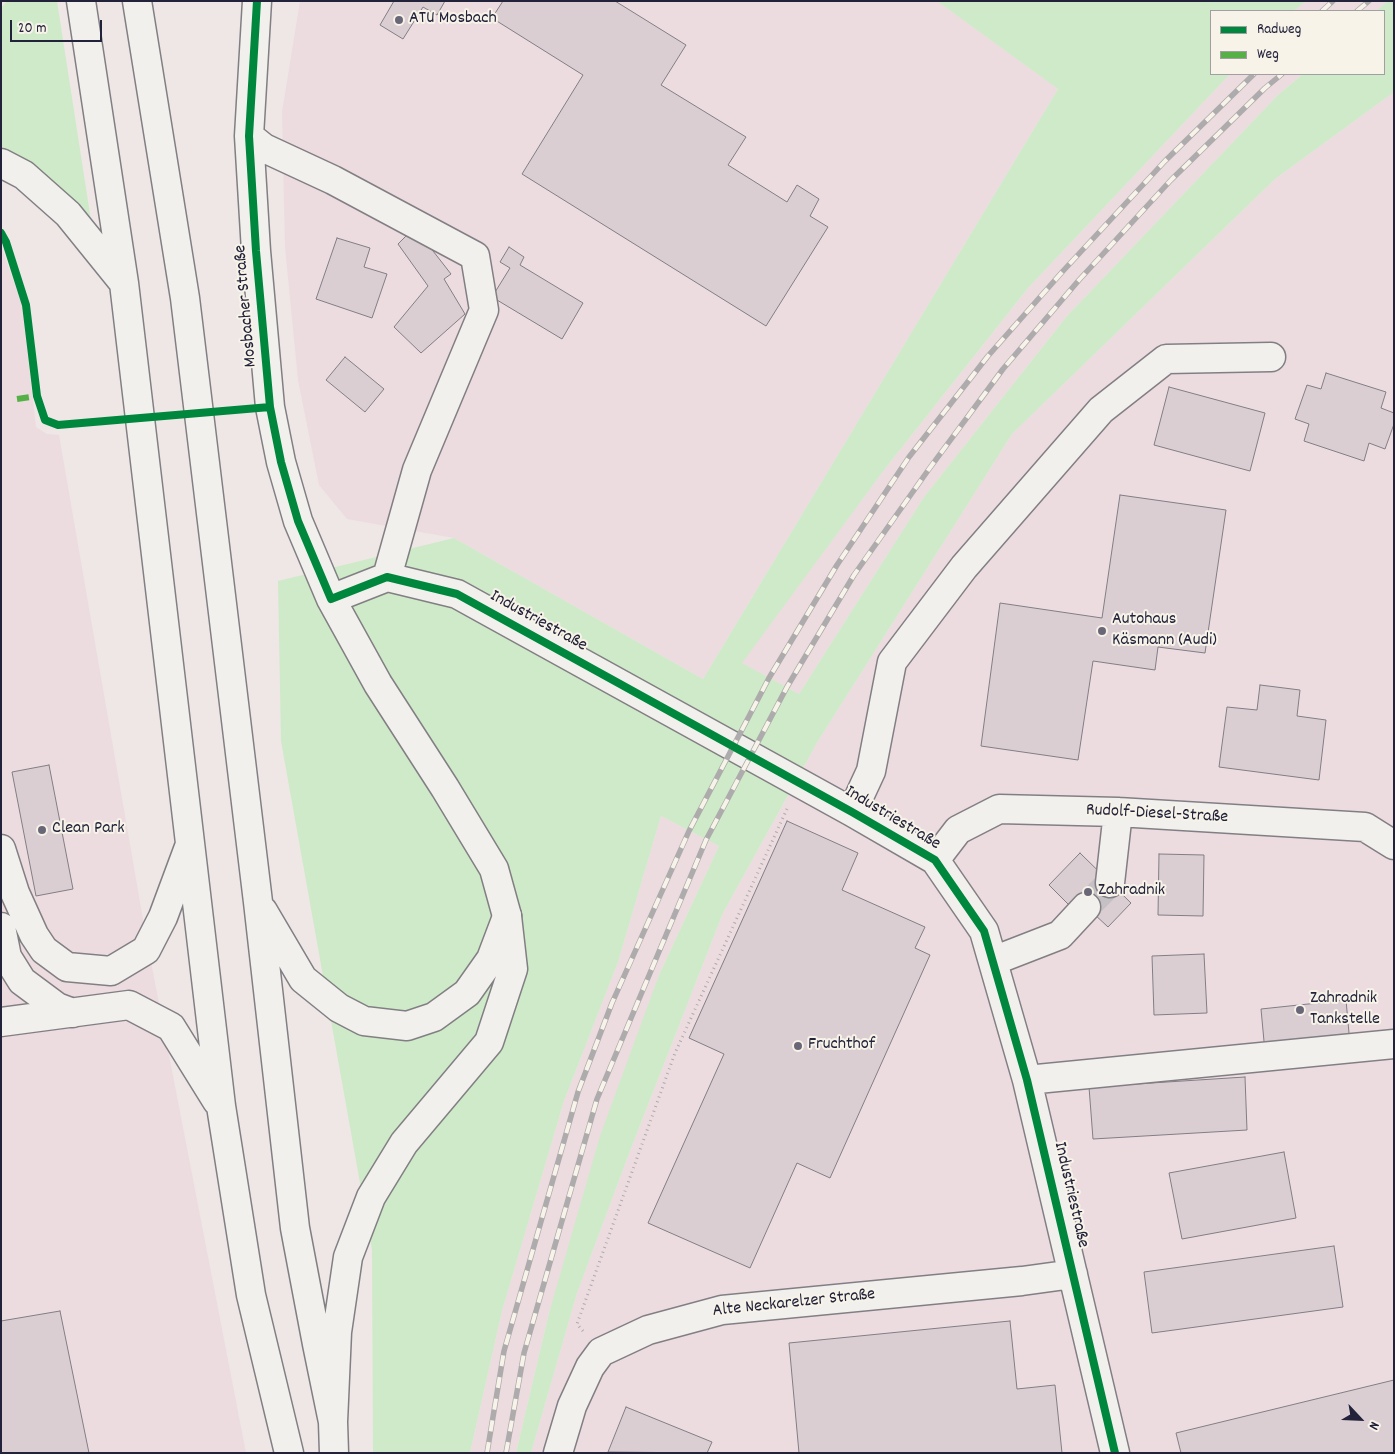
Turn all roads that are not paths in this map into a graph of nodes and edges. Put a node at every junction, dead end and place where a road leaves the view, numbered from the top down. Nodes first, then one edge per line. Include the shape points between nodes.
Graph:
1 (81, 1) edge
2 (137, 1) edge
3 (257, 1) edge
4 (250, 136) junction
5 (1, 163) edge
6 (124, 283) junction
7 (1271, 357) dead end
8 (387, 577) junction
9 (331, 599) junction
10 (852, 812) junction
11 (1118, 812) junction
12 (190, 843) junction
13 (1394, 845) edge
14 (1, 849) edge
15 (935, 860) junction
16 (1110, 883) tunnel mouth
17 (258, 902) junction
18 (1086, 907) tunnel mouth
19 (508, 916) junction
20 (1, 927) edge
21 (993, 961) junction
22 (73, 1013) junction
23 (1, 1022) edge
24 (1394, 1044) edge
25 (1027, 1080) junction
26 (221, 1106) junction
27 (1073, 1274) junction
28 (333, 1422) junction
29 (289, 1453) edge
30 (334, 1453) edge
31 (558, 1453) edge
32 (1115, 1453) edge

1 - 6 main road
2 - 17 main road via 185,298
3 - 4 main road, Mosbacher Straße
4 - 8 main road via 264,148 333,180 475,256 484,310 417,470
4 - 9 main road, Mosbacher Straße via 256,252 272,414 281,462 298,520
5 - 6 main road via 24,175 68,214
6 - 12 main road
7 - 10 main road via 1166,359 1101,410 964,567 892,662 872,772
8 - 9 main road
8 - 10 main road, Industriestraße via 457,594
9 - 19 main road, Mosbacher Straße via 378,684 494,869
10 - 15 main road, Industriestraße
11 - 13 main road, Rudolf-Diesel-Straße via 1365,827
11 - 15 main road, Rudolf-Diesel-Straße via 999,808 958,830
11 - 16 main road
12 - 14 main road via 146,950 111,971 67,967 44,950 19,902
12 - 26 main road
15 - 21 main road, Industriestraße via 984,931
17 - 19 main road via 303,979 339,1008 364,1021 407,1026 434,1017 467,993 491,959
17 - 28 main road via 295,1228
18 - 21 main road via 1060,935
19 - 28 main road, Mosbacher Straße via 513,969 489,1042 404,1143 371,1197 348,1257 337,1332
20 - 22 main road via 8,957 22,981 57,1007
21 - 25 main road, Industriestraße
22 - 23 main road
22 - 26 main road via 129,1005 171,1027
24 - 25 main road
25 - 27 main road, Industriestraße
26 - 29 main road via 251,1295
27 - 31 main road, Alte Neckarelzer Straße via 722,1310 648,1330 601,1352 590,1367 572,1406
27 - 32 main road, Industriestraße
28 - 30 main road

